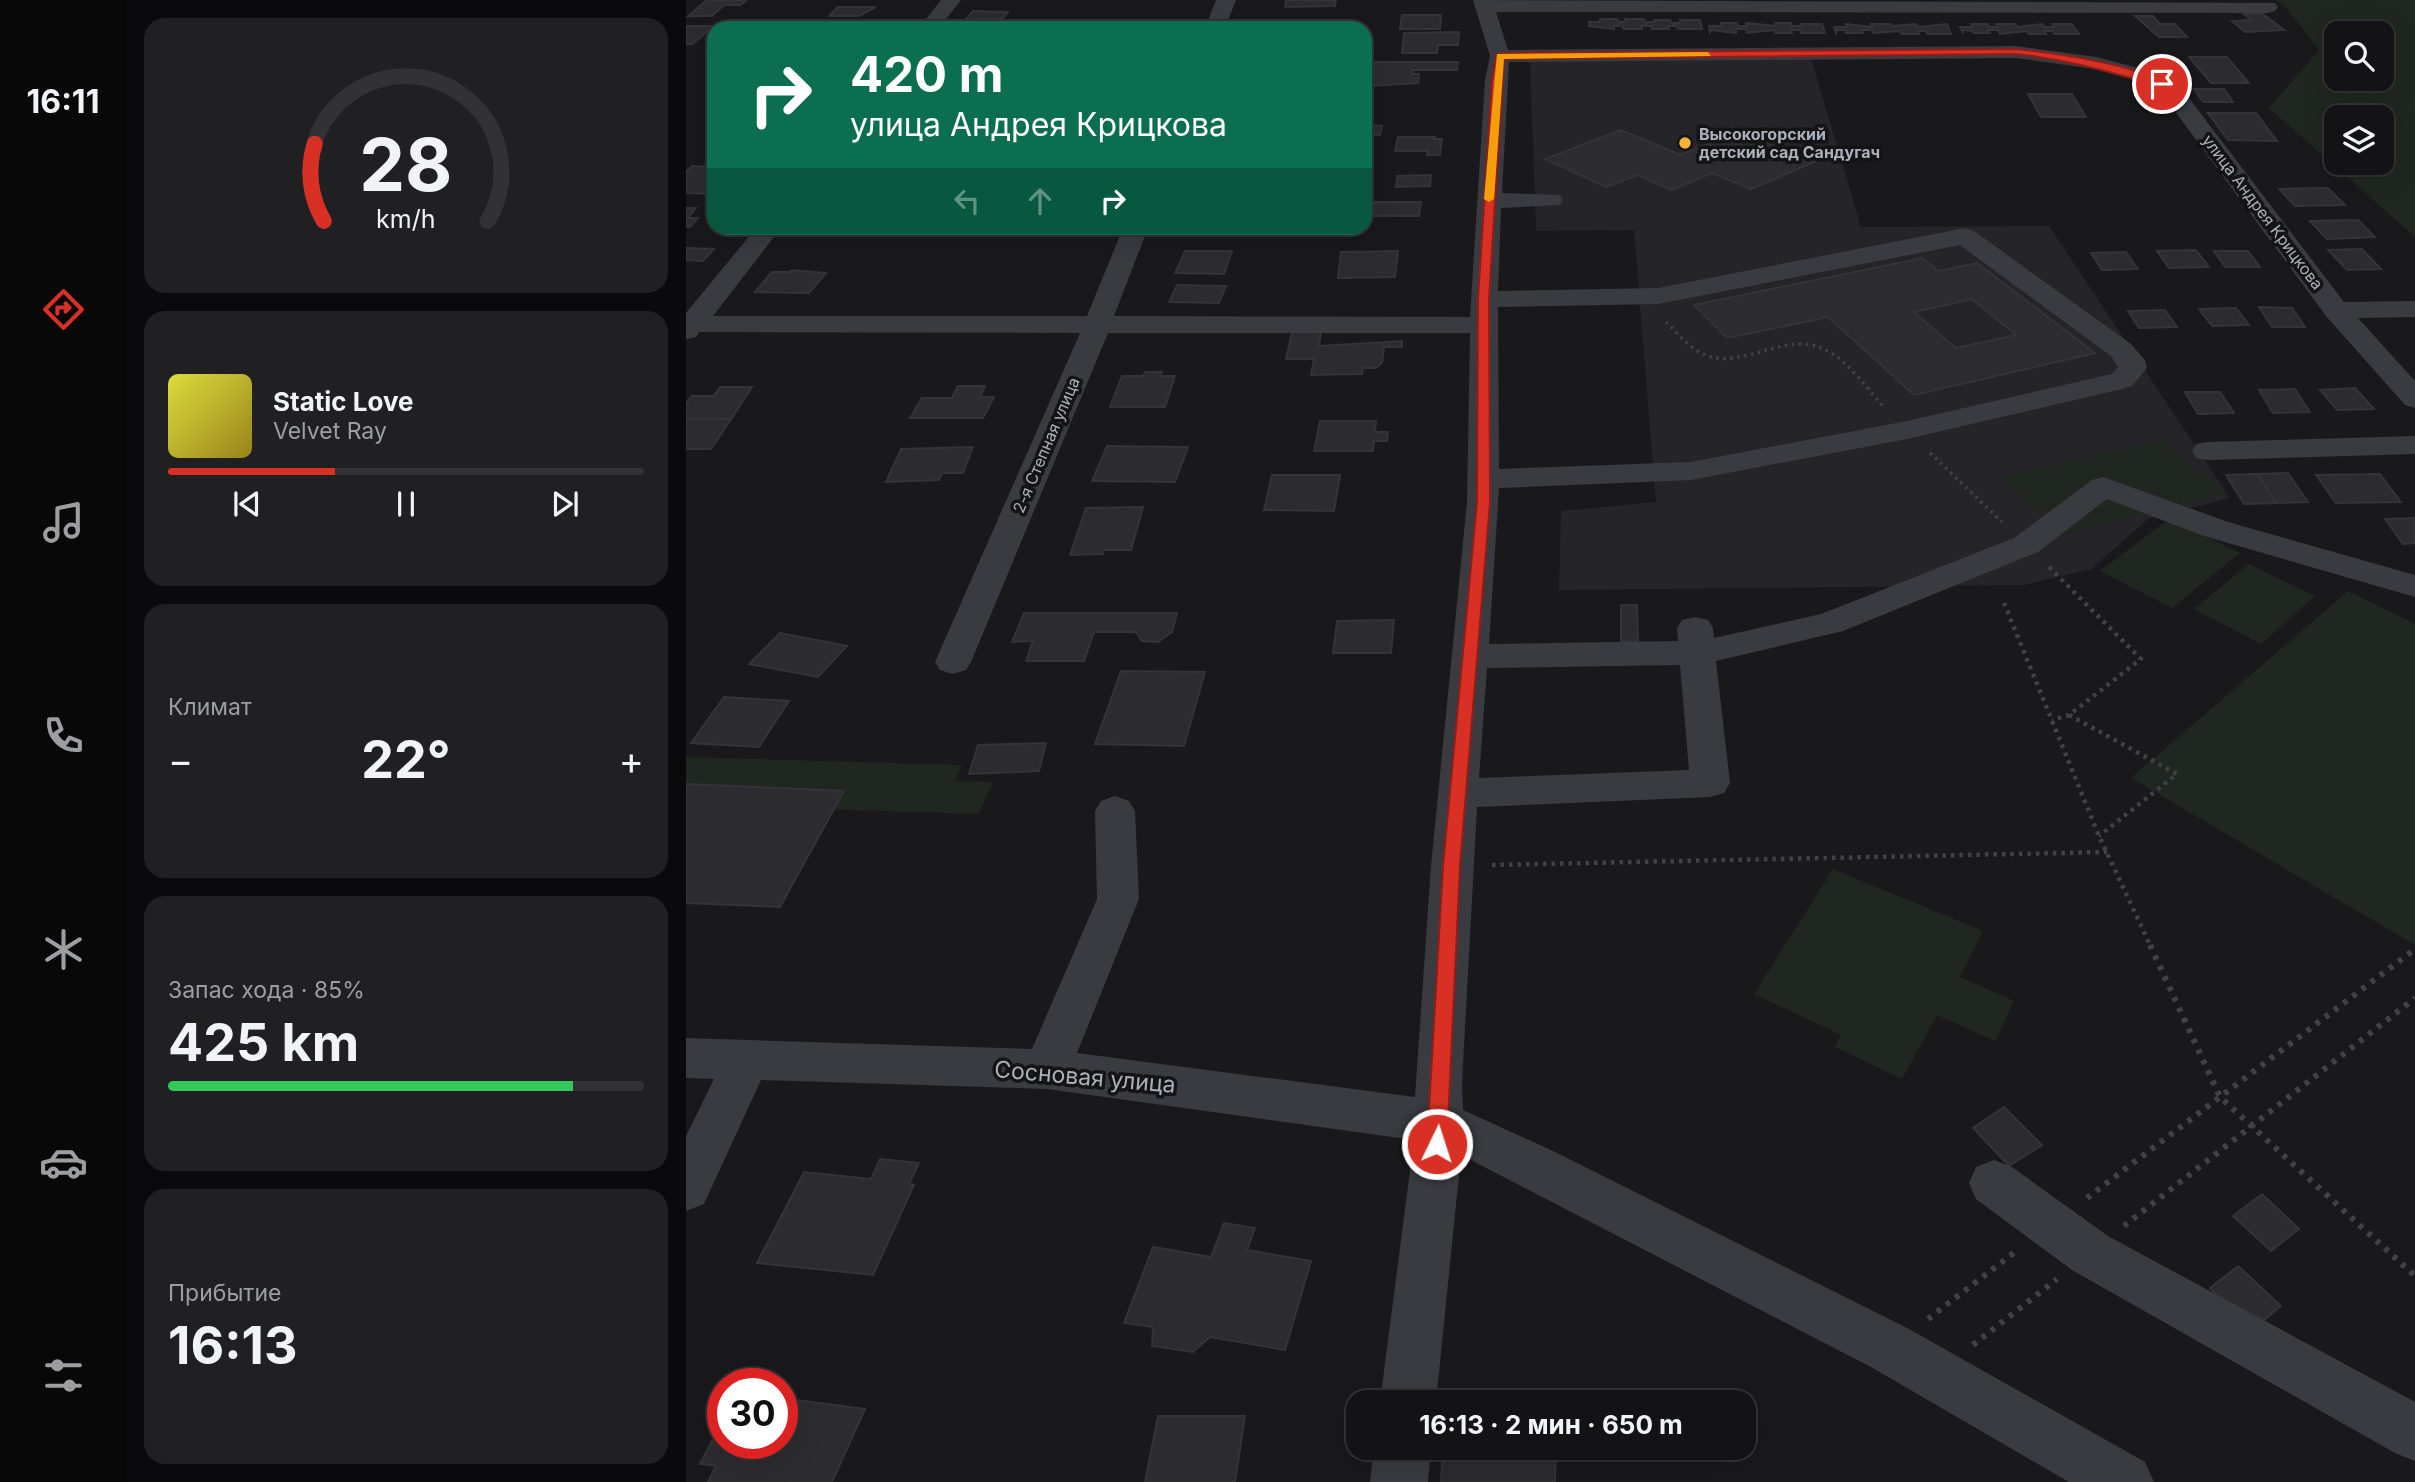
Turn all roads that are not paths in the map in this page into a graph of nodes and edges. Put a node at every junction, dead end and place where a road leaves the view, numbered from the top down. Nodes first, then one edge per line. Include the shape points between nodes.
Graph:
1 (951, 0) edge
2 (1226, 0) edge
3 (1484, 3) edge
4 (2268, 7) dead end
5 (934, 21) edge
6 (1218, 21) edge
7 (1506, 72) junction
8 (1550, 200) dead end
9 (1489, 201) junction
10 (763, 235) edge
11 (1133, 235) edge
12 (2415, 309) edge
13 (2336, 310) junction
14 (1484, 312) junction
15 (1098, 323) junction
16 (688, 326) edge
17 (2401, 369) edge
18 (2415, 399) edge
19 (2415, 445) edge
20 (2207, 451) dead end
21 (1482, 479) junction
22 (2415, 586) edge
23 (1696, 641) junction
24 (1470, 656) junction
25 (953, 662) dead end
26 (1458, 793) junction
27 (1115, 811) dead end
28 (686, 1058) edge
29 (747, 1059) junction
30 (1047, 1069) junction
31 (1440, 1122) junction
32 (1994, 1183) dead end
33 (686, 1188) edge
34 (1409, 1390) edge
35 (2415, 1433) edge
36 (1402, 1460) edge
37 (1399, 1482) edge
38 (2125, 1482) edge

1 - 5 street
2 - 6 street
3 - 4 street
3 - 7 street
7 - 9 street
7 - 13 street, улица Андрея Крицкова via 2016,52 2057,56 2139,76 2171,90
8 - 9 street
9 - 14 street
10 - 16 street
11 - 15 street, 2-я Степная улица
12 - 13 street
13 - 17 street, улица Андрея Крицкова
14 - 15 street
14 - 21 street
14 - 21 street via 1658,296 1965,236 2121,350 2133,368 2122,380 1907,430 1692,471
15 - 16 street
15 - 25 street, 2-я Степная улица
17 - 18 street, улица Андрея Крицкова
19 - 20 street
21 - 24 street
22 - 23 street via 2216,529 2103,487 2025,545 1830,623
23 - 24 street
23 - 26 street via 1710,783
24 - 26 street
26 - 31 street via 1438,1083
27 - 30 street via 1118,899
28 - 29 street, Сосновая улица
29 - 30 street, Сосновая улица
29 - 33 street
30 - 31 street, Сосновая улица
31 - 34 street
31 - 38 street, Сосновая улица via 1889,1348
32 - 35 street via 2083,1229
36 - 37 street

